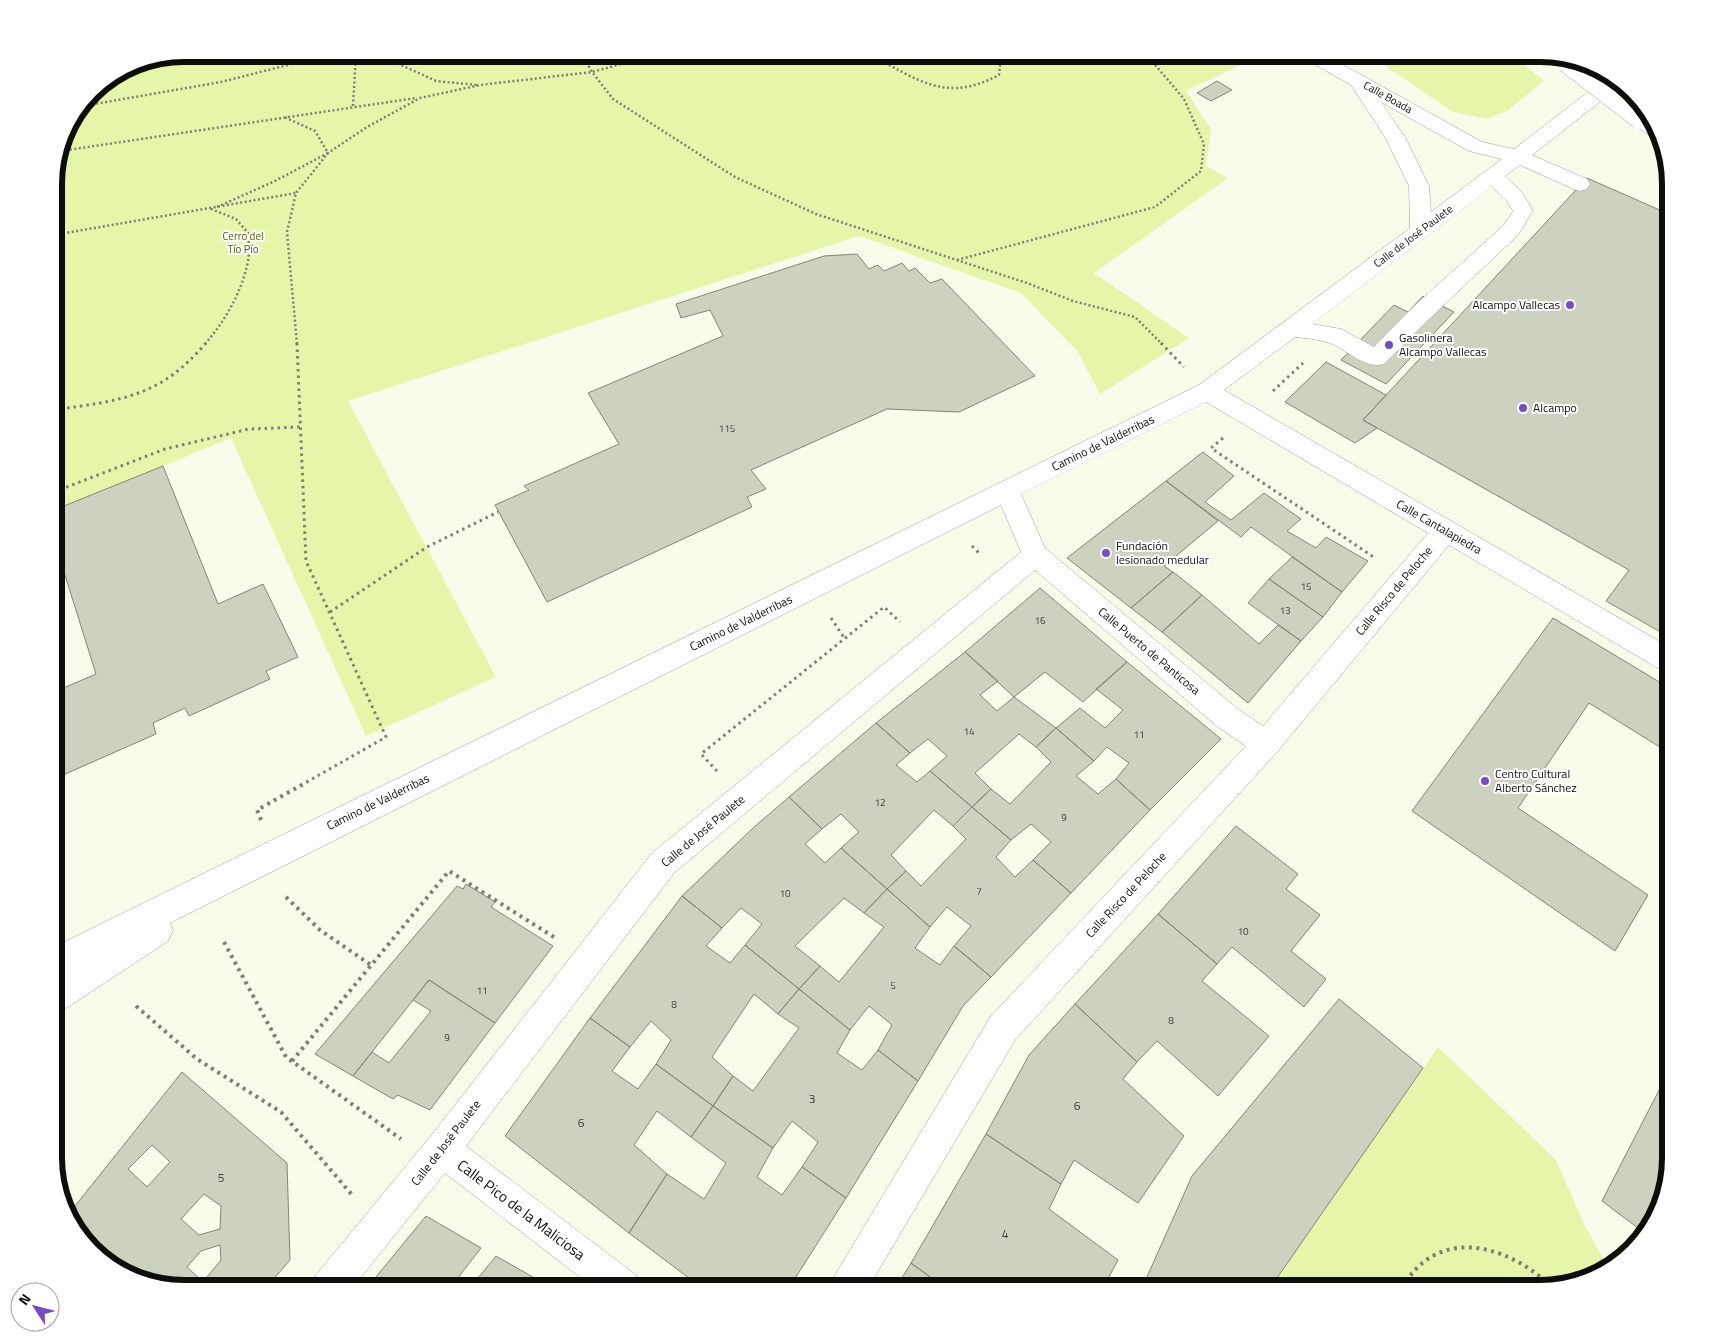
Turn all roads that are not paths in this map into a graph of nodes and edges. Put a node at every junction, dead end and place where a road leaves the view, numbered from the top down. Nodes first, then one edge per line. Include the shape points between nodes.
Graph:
1 (1325, 63) edge
2 (1574, 67) edge
3 (1356, 80) junction
4 (1610, 84) edge
5 (1646, 123) edge
6 (1518, 156) junction
7 (1494, 176) junction
8 (1580, 184) dead end
9 (1421, 229) junction
10 (1290, 328) junction
11 (1207, 391) junction
12 (1007, 490) junction
13 (1445, 531) junction
14 (1035, 555) junction
15 (1662, 657) edge
16 (1266, 744) junction
17 (274, 854) junction
18 (85, 950) junction
19 (63, 959) edge
20 (63, 976) edge
21 (63, 992) edge
22 (442, 1150) junction
23 (336, 1280) edge
24 (613, 1280) edge
25 (853, 1280) edge

1 - 3 street
2 - 5 street, bridge
3 - 6 street, Calle Boada via 1476,147
3 - 9 street, Calle Boada via 1395,137 1419,186
4 - 6 street, Calle de José Paulete
6 - 7 street, Calle de José Paulete
6 - 8 street, Calle Boada
7 - 9 street, Calle de José Paulete
7 - 10 street via 1515,197 1523,211 1511,230 1376,358 1333,335
9 - 10 street, Calle de José Paulete
10 - 11 street, Calle de José Paulete
11 - 12 street, Camino de Valderribas
11 - 13 street, Calle Cantalapiedra
12 - 14 street
12 - 17 street, Camino de Valderribas
13 - 15 street, Calle Cantalapiedra
13 - 16 street, Calle Risco de Peloche
14 - 16 street, Calle Puerto de Panticosa via 1228,718
14 - 22 street, Calle de José Paulete via 663,863
16 - 25 street, Calle Risco de Peloche via 1003,1028
17 - 18 street, Camino de Valderribas
17 - 21 street, Camino de Valderribas
18 - 19 street, Camino de Valderribas
18 - 20 street
22 - 23 street, Calle de José Paulete
22 - 24 street, Calle Pico de la Maliciosa

